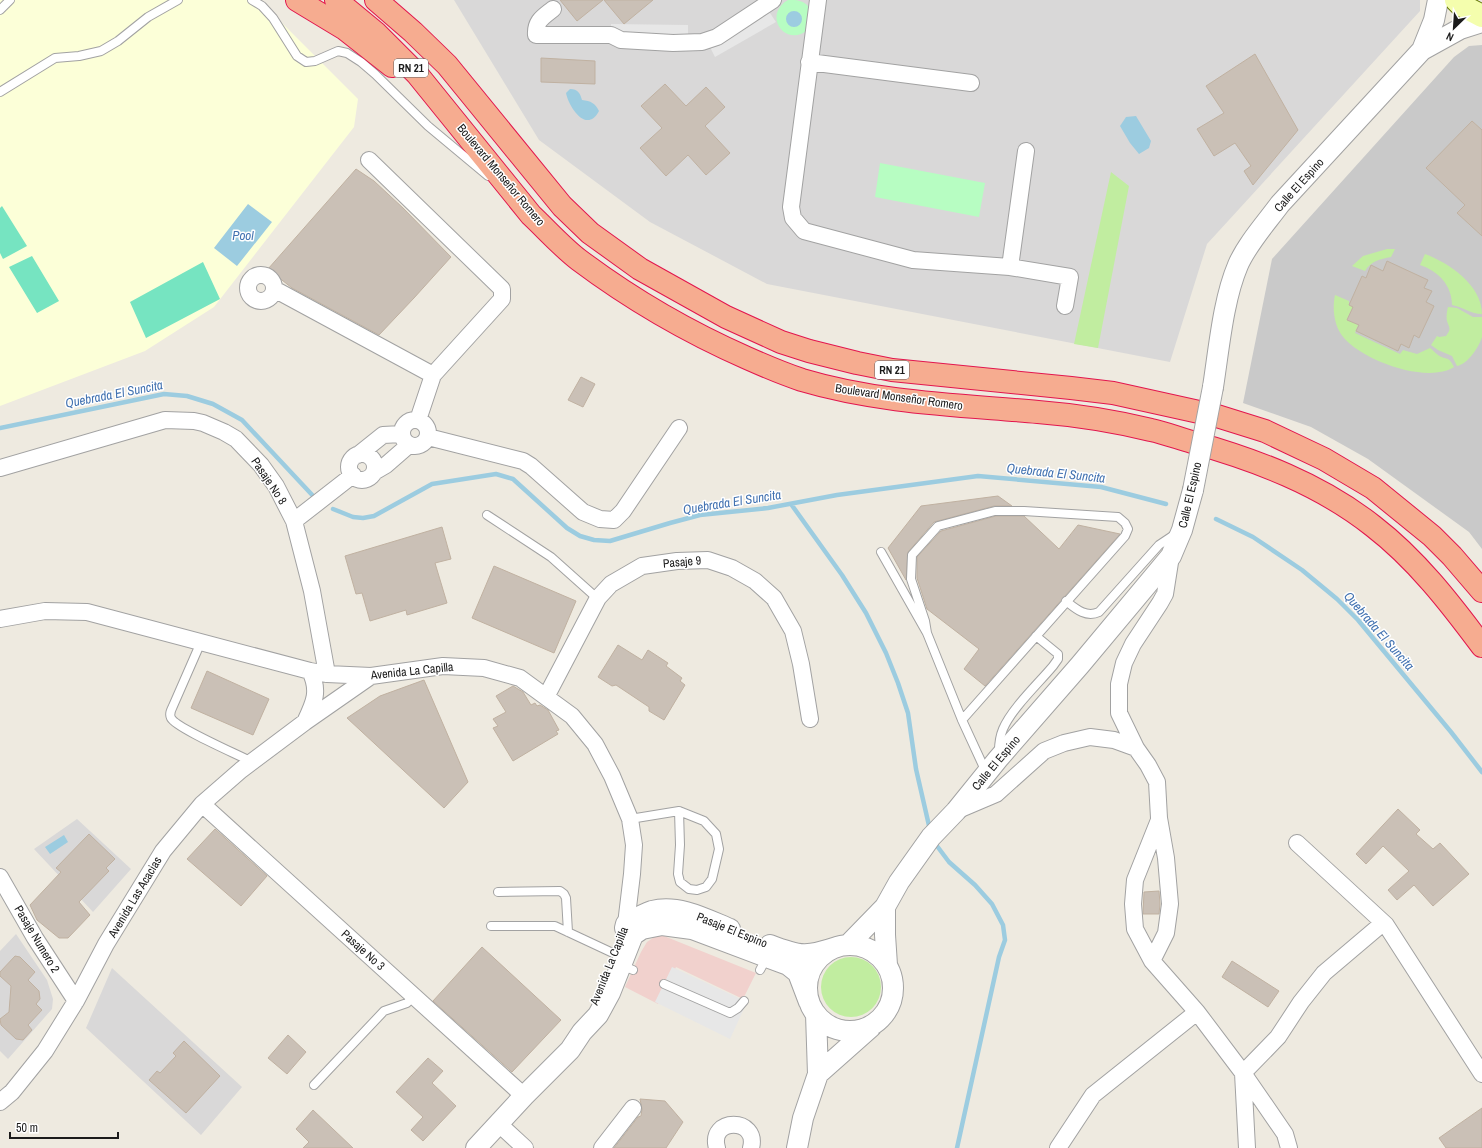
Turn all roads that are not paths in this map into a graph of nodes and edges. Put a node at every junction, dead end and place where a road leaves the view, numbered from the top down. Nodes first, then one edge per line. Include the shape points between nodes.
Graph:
1 (10, 0) edge
2 (178, 0) edge
3 (252, 0) edge
4 (296, 0) edge
5 (336, 0) edge
6 (376, 0) edge
7 (773, 0) edge
8 (818, 0) edge
9 (1438, 0) edge
10 (1456, 0) edge
11 (553, 9) dead end
12 (0, 10) edge
13 (1482, 16) edge
14 (1482, 22) edge
15 (1422, 50) junction
16 (810, 62) junction
17 (971, 83) dead end
18 (0, 92) edge
19 (459, 126) junction
20 (1026, 151) dead end
21 (369, 160) dead end
22 (531, 215) junction
23 (1010, 267) junction
24 (274, 290) dead end
25 (1065, 306) dead end
26 (433, 375) junction
27 (418, 420) junction
28 (679, 428) dead end
29 (428, 437) junction
30 (405, 439) junction
31 (358, 455) junction
32 (0, 468) edge
33 (374, 472) junction
34 (353, 475) junction
35 (487, 515) dead end
36 (294, 521) junction
37 (1182, 530) junction
38 (881, 552) dead end
39 (1172, 556) junction
40 (1482, 591) edge
41 (598, 598) junction
42 (1066, 601) junction
43 (0, 620) edge
44 (927, 634) junction
45 (1036, 636) junction
46 (200, 642) junction
47 (1482, 646) edge
48 (310, 671) junction
49 (327, 674) junction
50 (371, 676) junction
51 (546, 697) junction
52 (810, 719) dead end
53 (962, 720) junction
54 (305, 722) junction
55 (1136, 748) junction
56 (252, 762) junction
57 (993, 766) junction
58 (202, 804) junction
59 (679, 811) junction
60 (956, 811) junction
61 (1159, 818) junction
62 (630, 819) junction
63 (1297, 843) dead end
64 (632, 874) junction
65 (0, 877) edge
66 (498, 892) dead end
67 (885, 907) junction
68 (653, 919) junction
69 (1383, 923) junction
70 (626, 924) junction
71 (491, 926) dead end
72 (568, 932) junction
73 (843, 946) junction
74 (1152, 961) junction
75 (623, 963) junction
76 (887, 965) junction
77 (664, 984) dead end
78 (414, 996) junction
79 (76, 1001) junction
80 (744, 1001) dead end
81 (813, 1008) junction
82 (1197, 1012) junction
83 (873, 1025) junction
84 (1243, 1073) junction
85 (818, 1074) junction
86 (1482, 1074) edge
87 (314, 1085) dead end
88 (524, 1096) junction
89 (0, 1102) edge
90 (633, 1108) dead end
91 (498, 1124) junction
92 (476, 1148) edge
93 (525, 1148) edge
94 (602, 1148) edge
95 (717, 1148) edge
96 (751, 1148) edge
97 (797, 1148) edge
98 (1058, 1148) edge
99 (1247, 1148) edge
100 (1290, 1148) edge

1 - 12 lane
2 - 18 lane via 148,17 118,42 101,51 55,58
3 - 22 lane via 273,18 296,56 306,62 315,62 338,52 347,52
4 - 19 highway via 345,29 392,66
5 - 19 highway, Boulevard Monseñor Romero / RN 21 via 356,15 417,74
6 - 40 highway, RN 21 via 447,65 562,206 590,233 640,269 726,317 781,342 857,363 892,370 1113,393 1217,416 1265,431 1324,459 1373,488 1432,536
7 - 11 street via 717,37 702,42 621,40 611,35 536,35 538,20
8 - 16 street
9 - 15 street, Calle El Espino via 1434,20
10 - 13 main road
14 - 15 street, Calle El Espino via 1460,29
15 - 37 street, Calle El Espino, bridge via 1280,204 1243,256 1231,285 1193,490
16 - 17 street
16 - 23 street via 791,207 793,218 804,231 914,260
19 - 22 highway, Boulevard Monseñor Romero / RN 21
20 - 23 street
21 - 26 street via 502,289 502,299
22 - 47 highway, Boulevard Monseñor Romero / RN 21 via 577,258 658,312 727,349 801,380 838,389 934,404 1046,413 1119,423 1231,453 1288,475 1348,508 1374,527 1424,574
23 - 25 street via 1070,277
24 - 26 street
26 - 27 street
27 - 29 street via 426,425
27 - 30 street via 406,422
28 - 29 street via 623,511 614,520 600,519 583,512 522,461
29 - 30 street via 422,445 413,446
30 - 31 street via 383,435
30 - 33 street via 386,464
31 - 33 street via 367,455 373,460
31 - 34 street via 350,464 350,472
32 - 36 street, Pasaje No 8 via 164,420 194,421 236,439 261,465 276,486
33 - 34 street via 364,480
34 - 36 street
35 - 41 lane via 550,557
36 - 49 street, Pasaje No 8 via 312,591
37 - 39 street, Calle El Espino
37 - 42 lane via 1159,545 1099,612 1088,614
38 - 44 lane
39 - 55 street via 1165,594 1133,644 1119,684 1119,713
39 - 57 street, Calle El Espino
41 - 51 street, Pasaje 9
41 - 52 street, Pasaje 9 via 611,584 642,566 677,561 708,560 732,568 755,581 774,598 793,631
42 - 44 lane via 1125,536 1128,529 1125,523 1118,518 995,511 938,526 912,554 911,579
42 - 45 lane
43 - 46 street, Avenida La Capilla via 46,611 87,612
44 - 53 lane
45 - 53 lane
45 - 57 lane via 1058,654 1058,659 1017,707 1002,730
46 - 48 street, Avenida La Capilla
46 - 56 lane via 173,706 171,719 183,728
48 - 49 street, Avenida La Capilla
48 - 54 street via 314,679 315,698
49 - 50 street, Avenida La Capilla
50 - 51 street, Avenida La Capilla via 443,666 484,668 520,678
50 - 54 street, Avenida Las Acacias
51 - 62 street, Avenida La Capilla via 572,716 595,744
53 - 57 lane
54 - 56 street, Avenida Las Acacias
55 - 60 street via 1114,740 1090,737 1064,743 1044,752 996,794
55 - 61 street via 1157,782
56 - 58 street, Avenida Las Acacias
57 - 60 street, Calle El Espino
58 - 78 street, Pasaje No 3
58 - 79 street, Avenida Las Acacias via 163,851 106,944
59 - 59 lane via 704,821 716,834 719,849 712,879 706,887 697,890 689,889 680,882 678,874
59 - 62 lane
60 - 67 street, Calle El Espino via 914,859
61 - 74 street via 1170,904 1166,933
61 - 74 street via 1136,880 1133,904 1135,930
62 - 64 street, Avenida La Capilla via 634,845
63 - 69 street
64 - 68 street, Avenida La Capilla via 640,900
64 - 70 street, Avenida La Capilla
65 - 79 street, Pasaje Numero 2
66 - 72 lane via 560,891 566,898
67 - 73 street, Calle El Espino
67 - 76 street, Calle El Espino
68 - 70 street, Pasaje El Espino
68 - 73 street, Pasaje El Espino via 660,910 676,910 792,954 818,953
68 - 75 street, Avenida La Capilla via 633,936
68 - 81 street, Pasaje El Espino via 662,925 692,929 764,963 788,965 798,973
69 - 84 street via 1324,973 1278,1037
69 - 86 street
70 - 75 street, Avenida La Capilla
71 - 72 lane via 555,926
72 - 75 lane
73 - 76 street via 871,950
73 - 81 street via 823,954 811,970 807,986
74 - 82 street
75 - 88 street, Avenida La Capilla via 598,1015 570,1050
76 - 83 street via 894,983 893,998 884,1015
77 - 80 lane via 730,1013
78 - 87 lane via 407,1003 384,1011
78 - 88 street, Pasaje No 3
79 - 89 street, Avenida Las Acacias via 45,1052 12,1092
81 - 83 street via 826,1024 842,1030 856,1031
81 - 85 street
82 - 84 street
82 - 98 street via 1093,1095
83 - 85 street
84 - 99 street
84 - 100 street via 1285,1134
85 - 97 street via 803,1118
88 - 91 street, Avenida La Capilla
90 - 94 street
91 - 92 street, Avenida La Capilla
91 - 93 street
95 - 96 street via 719,1132 732,1124 749,1132

